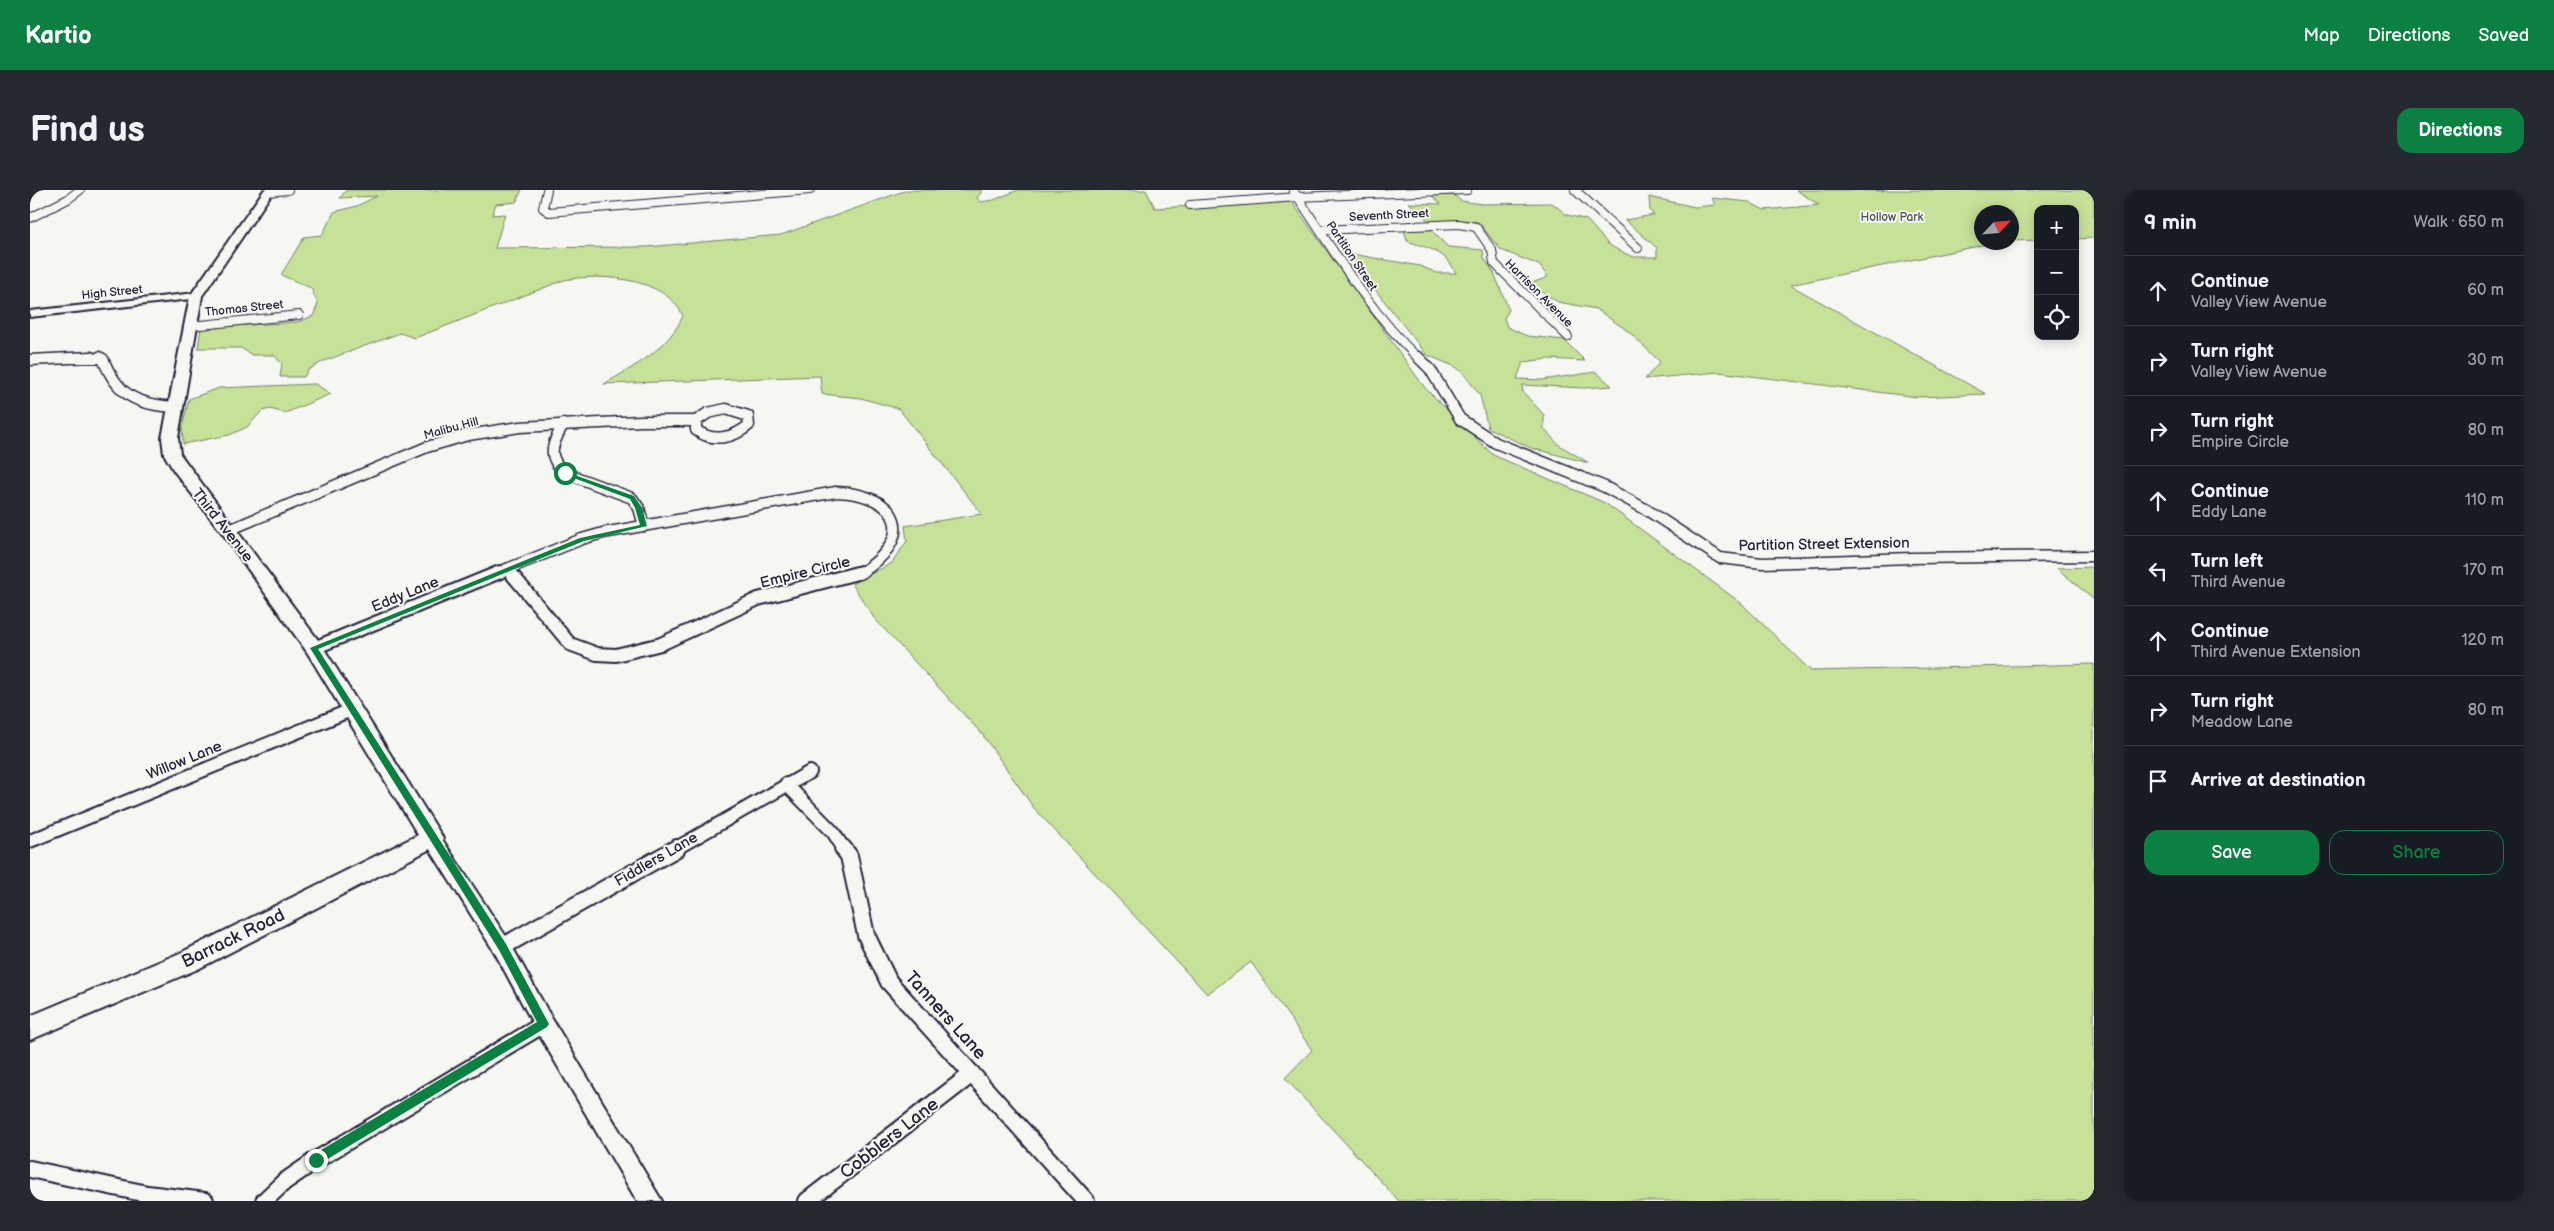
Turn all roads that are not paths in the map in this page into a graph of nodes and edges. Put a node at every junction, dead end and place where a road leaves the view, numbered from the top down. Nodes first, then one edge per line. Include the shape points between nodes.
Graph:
1 (80, 190) edge
2 (288, 190) edge
3 (547, 190) edge
4 (810, 190) edge
5 (1467, 190) edge
6 (1575, 190) edge
7 (268, 191) edge
8 (1434, 191) edge
9 (1295, 194) edge
10 (1190, 205) dead end
11 (30, 218) edge
12 (1460, 224) joint
13 (1320, 230) junction
14 (1638, 248) dead end
15 (196, 296) junction
16 (30, 314) edge
17 (299, 315) dead end
18 (191, 326) junction
19 (1395, 333) joint
20 (1568, 337) dead end
21 (30, 360) edge
22 (176, 408) junction
23 (696, 421) junction
24 (563, 424) junction
25 (644, 526) junction
26 (229, 530) junction
27 (2094, 556) edge
28 (507, 569) junction
29 (314, 648) junction
30 (351, 710) junction
31 (810, 772) dead end
32 (786, 784) junction
33 (432, 838) junction
34 (30, 841) edge
35 (502, 947) junction
36 (544, 1024) junction
37 (30, 1028) edge
38 (972, 1074) junction
39 (30, 1170) edge
40 (205, 1201) edge
41 (264, 1201) edge
42 (650, 1201) edge
43 (807, 1201) edge
44 (1086, 1201) edge

1 - 11 street
2 - 7 street
3 - 4 street via 543,206 546,211
5 - 8 street
6 - 14 street
7 - 15 main road, Third Avenue
8 - 9 street
9 - 10 street
9 - 13 street, Partition Street
12 - 13 street, Seventh Street
12 - 20 street, Harrison Avenue via 1479,230 1492,250 1498,268
13 - 19 street, Partition Street
15 - 16 street, High Street
15 - 18 main road, Third Avenue
17 - 18 street, Thomas Street
18 - 22 main road, Third Avenue
19 - 27 street, Partition Street Extension via 1430,369 1452,409 1474,430 1510,450 1606,486 1720,558 1762,563
21 - 22 street via 98,357 103,359 108,373 136,402
22 - 26 main road, Third Avenue via 170,438 172,454 198,494
23 - 23 street, Malibu Hill via 708,413 726,409 743,412 750,420 745,429 722,438 699,434
23 - 24 street, Malibu Hill
24 - 25 street via 552,447 556,466 565,473 632,498
24 - 26 street, Malibu Hill via 493,430 442,442
25 - 28 street, Empire Circle via 582,539
25 - 28 street, Empire Circle via 804,495 847,492 881,504 893,514 898,529 888,553 857,575 758,599 661,644 616,655 597,654 570,644
26 - 29 main road, Third Avenue
28 - 29 street, Eddy Lane
29 - 30 main road, Third Avenue
30 - 33 main road, Third Avenue
30 - 34 street, Willow Lane
31 - 32 street, Fiddlers Lane
32 - 35 street, Fiddlers Lane
32 - 38 street, Tanners Lane via 833,832 849,856 866,935 888,982
33 - 35 street
33 - 37 main road, Barrack Road via 189,961
35 - 36 street
36 - 41 street via 316,1160 284,1182
36 - 42 street
38 - 43 street, Cobblers Lane
38 - 44 street, Tanners Lane
39 - 40 street via 147,1194

